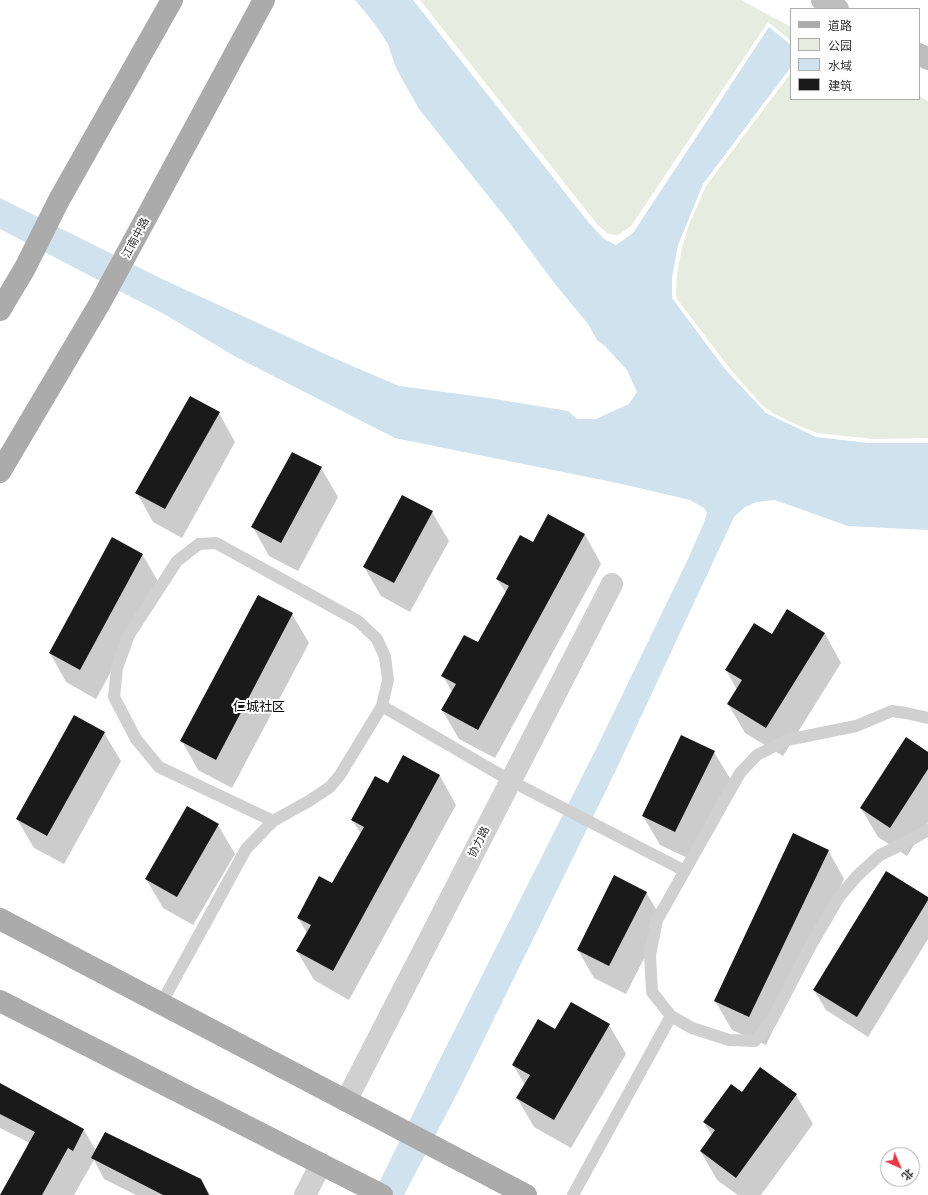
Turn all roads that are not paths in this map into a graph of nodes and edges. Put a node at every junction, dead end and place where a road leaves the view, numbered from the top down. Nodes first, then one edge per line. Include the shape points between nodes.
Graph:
1 (172, 0) edge
2 (264, 0) edge
3 (822, 0) edge
4 (836, 8) edge
5 (0, 310) edge
6 (0, 472) edge
7 (612, 584) dead end
8 (382, 706) junction
9 (928, 718) edge
10 (511, 781) junction
11 (273, 821) junction
12 (928, 830) edge
13 (685, 871) junction
14 (0, 919) edge
15 (0, 1001) edge
16 (161, 1004) junction
17 (670, 1016) junction
18 (346, 1101) junction
19 (321, 1164) junction
20 (305, 1195) edge
21 (382, 1195) edge
22 (526, 1195) edge
23 (573, 1195) edge

1 - 5 main road via 58,200 25,268
2 - 6 main road, 江南中路 via 100,303
3 - 4 main road
7 - 10 street, 协力路
8 - 10 lane
8 - 11 lane via 330,787
8 - 11 lane via 388,680 385,657 376,639 358,621 216,543 199,544 177,561 129,635 117,668 114,697 136,739 159,767
9 - 13 lane via 892,711 856,726 787,740 757,755 740,773
10 - 13 lane
10 - 18 street, 协力路
11 - 16 lane via 246,849
12 - 17 lane via 880,855 839,897 771,1022 755,1041 729,1040 692,1028
13 - 17 lane via 657,920 650,955 652,992
14 - 16 main road
15 - 19 main road
16 - 18 main road
17 - 23 lane
18 - 22 main road
19 - 20 street
19 - 21 main road

